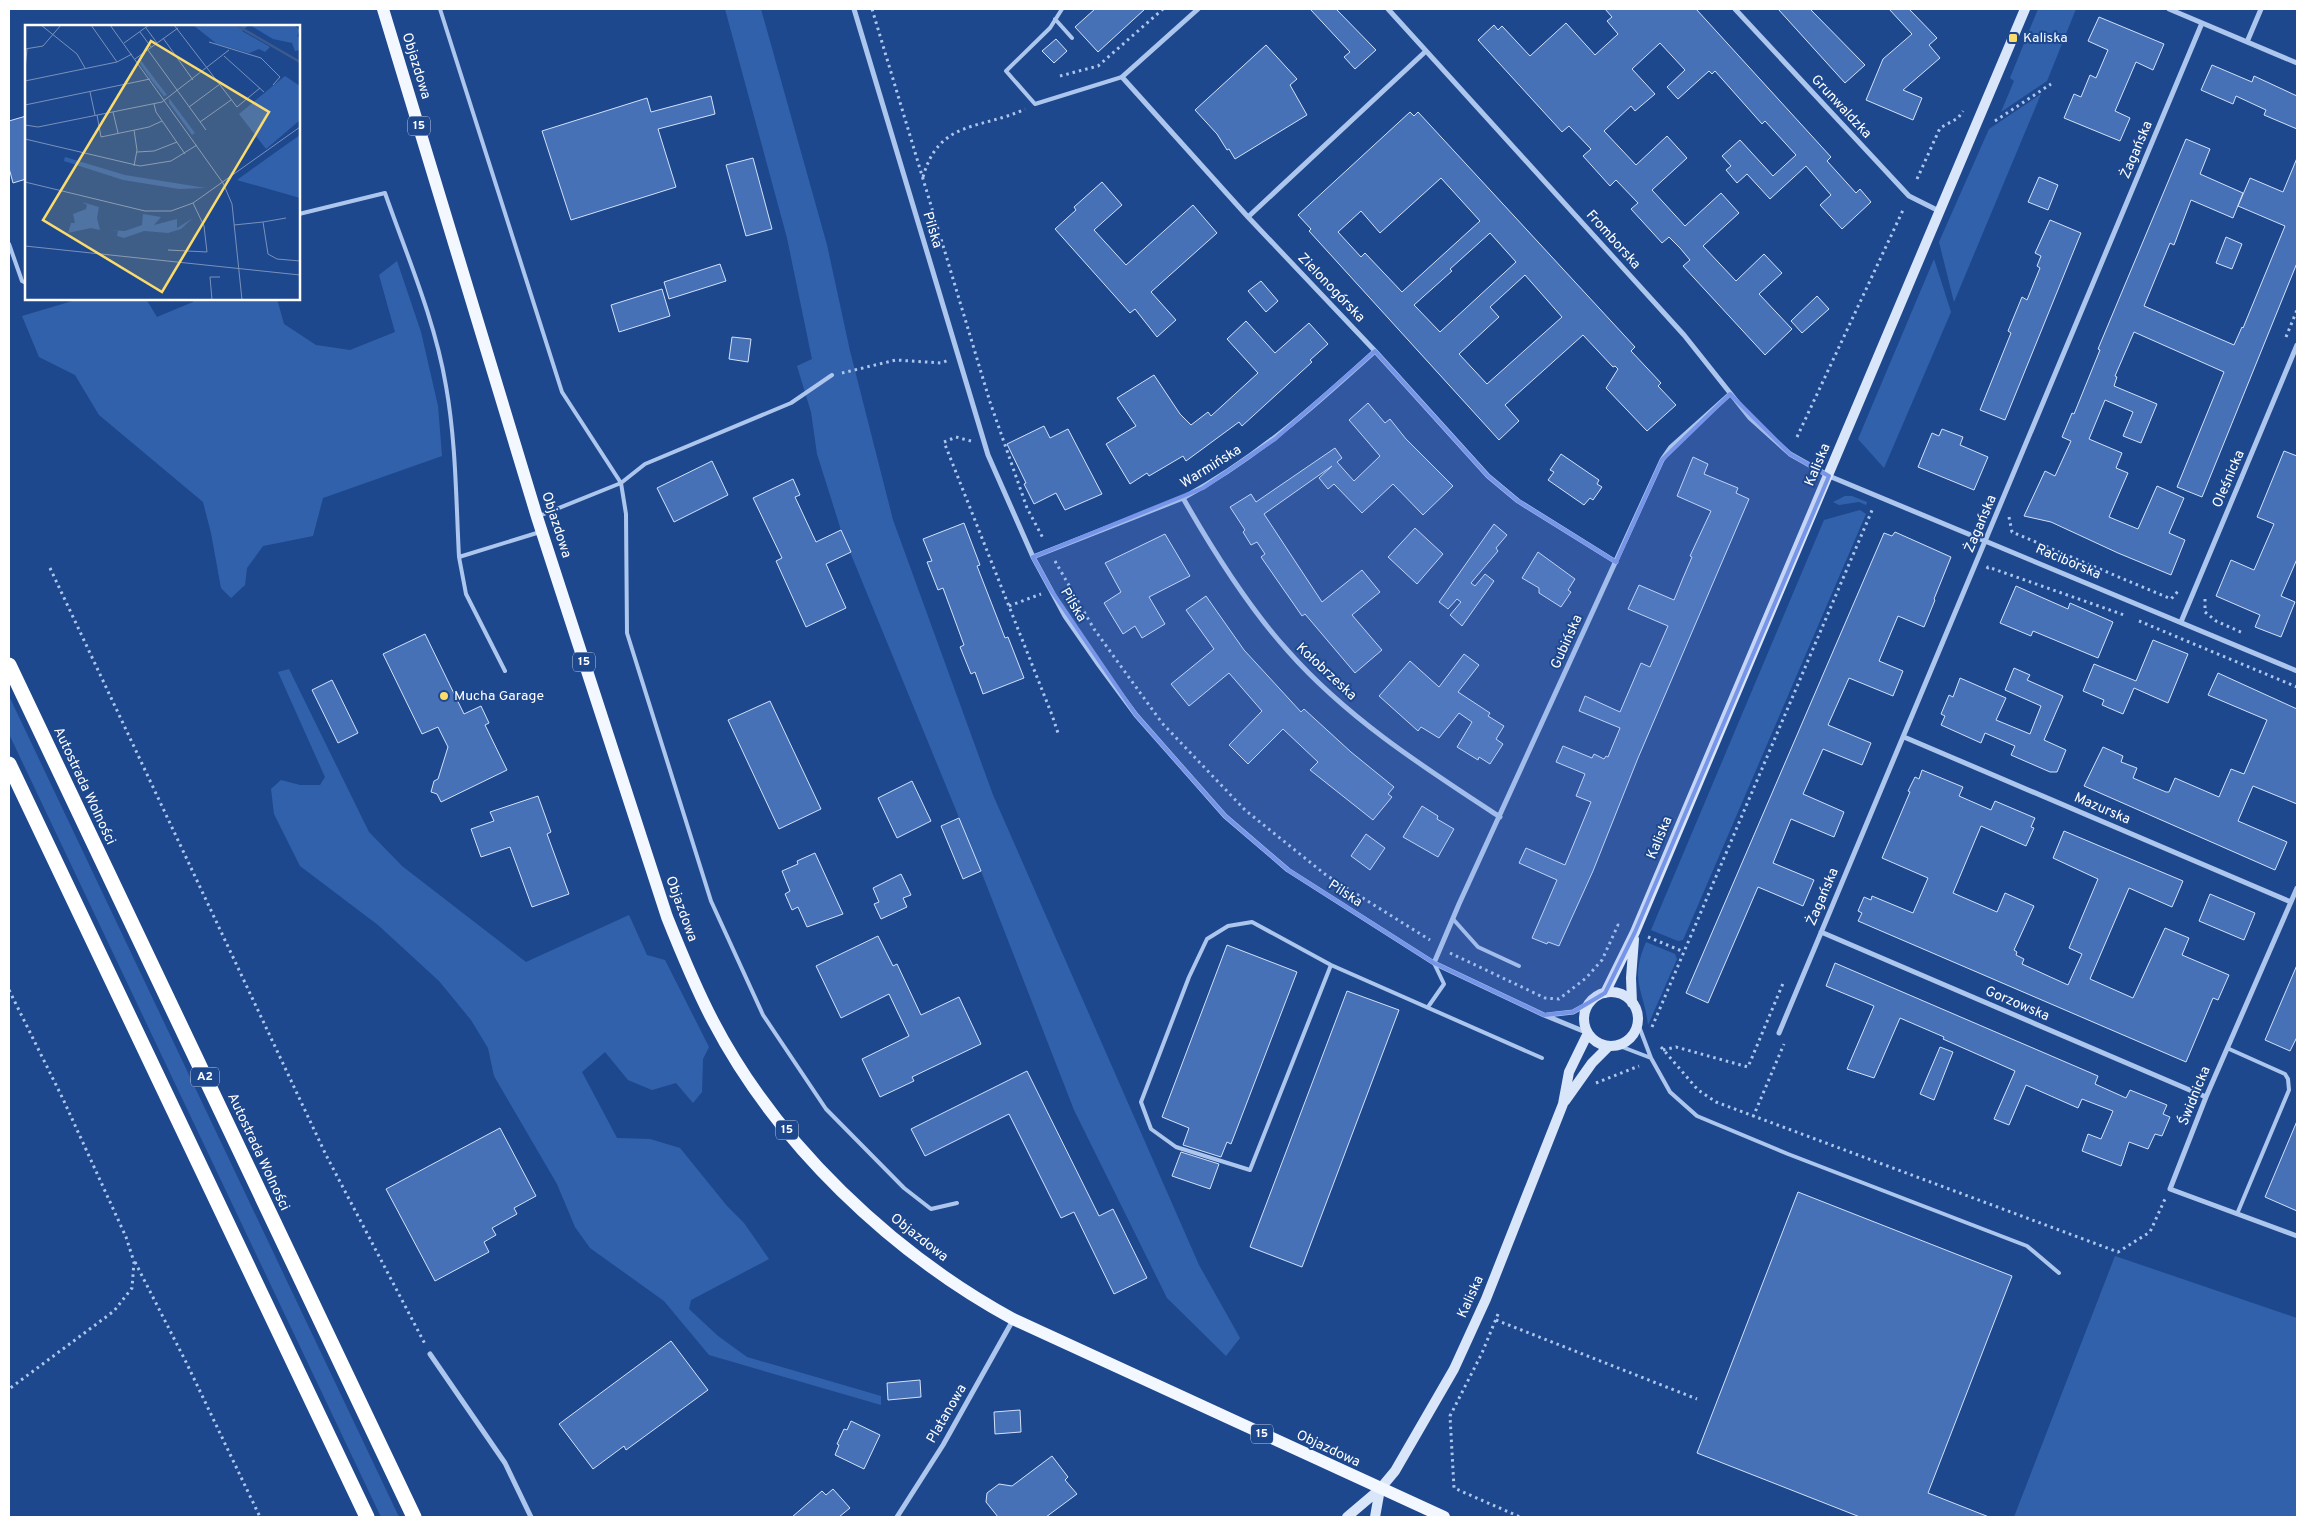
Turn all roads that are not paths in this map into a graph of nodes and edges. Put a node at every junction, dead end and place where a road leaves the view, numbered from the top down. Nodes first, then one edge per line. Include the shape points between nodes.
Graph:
1 (383, 9) edge
2 (440, 9) edge
3 (854, 9) edge
4 (1062, 9) edge
5 (1198, 9) edge
6 (1388, 9) edge
7 (1735, 9) edge
8 (2025, 9) edge
9 (2169, 9) edge
10 (2261, 9) edge
11 (1055, 19) junction
12 (2202, 23) junction
13 (1072, 38) dead end
14 (2247, 42) junction
15 (1426, 51) junction
16 (2297, 64) edge
17 (1122, 77) junction
18 (1938, 211) junction
19 (300, 214) edge
20 (1248, 217) junction
21 (9, 244) edge
22 (25, 283) edge
23 (2297, 345) edge
24 (1375, 351) junction
25 (832, 375) road end
26 (1730, 394) junction
27 (1829, 476) junction
28 (621, 482) junction
29 (1183, 498) junction
30 (537, 517) junction
31 (542, 531) junction
32 (1986, 541) junction
33 (458, 556) junction
34 (1033, 557) junction
35 (1616, 562) junction
36 (2181, 622) junction
37 (9, 665) edge
38 (505, 671) dead end
39 (2297, 672) edge
40 (1904, 737) junction
41 (9, 764) edge
42 (1500, 817) junction
43 (2297, 888) edge
44 (2291, 902) junction
45 (1453, 919) junction
46 (1635, 932) junction
47 (1820, 932) junction
48 (1434, 963) junction
49 (1331, 965) junction
50 (1519, 966) dead end
51 (1605, 993) junction
52 (1591, 1002) junction
53 (1632, 1003) junction
54 (1428, 1007) junction
55 (1544, 1015) junction
56 (1638, 1021) junction
57 (1588, 1033) junction
58 (1779, 1033) road end
59 (1613, 1045) junction
60 (2227, 1048) junction
61 (1542, 1058) dead end
62 (1651, 1058) junction
63 (2206, 1097) junction
64 (1563, 1104) junction
65 (958, 1203) dead end
66 (2237, 1214) junction
67 (2297, 1236) edge
68 (2058, 1273) dead end
69 (1013, 1319) junction
70 (430, 1354) road end
71 (1380, 1488) junction
72 (367, 1517) edge
73 (414, 1517) edge
74 (532, 1517) edge
75 (897, 1517) edge
76 (1347, 1517) edge
77 (1375, 1517) edge
78 (1444, 1517) edge

1 - 30 main road, Objazdowa / 15
2 - 28 lane via 562,392
3 - 34 street, Pilska via 988,455
4 - 11 lane
5 - 17 street
6 - 15 street, Fromborska
7 - 18 street, Grunwaldzka via 1910,196
8 - 18 street, Kaliska
9 - 12 street
10 - 14 street
11 - 13 lane
11 - 17 lane via 1050,28 1006,71 1035,104
12 - 14 street
12 - 32 street, Żagańska
14 - 16 street
15 - 20 street
15 - 26 street, Fromborska via 1684,335
17 - 20 street, Zielonogórska
18 - 27 street, Kaliska
19 - 33 lane via 385,193 430,323 446,385 454,462
20 - 24 street, Zielonogórska
21 - 22 lane
23 - 36 street, Oleśnicka
24 - 29 street, Warmińska via 1275,439
24 - 35 street, Zielonogórska via 1488,476 1518,501
25 - 28 lane via 790,403 645,464
26 - 27 street, Fromborska via 1750,418 1790,454
26 - 35 street, Gubińska via 1662,460
27 - 32 street, Raciborska
27 - 46 street, Kaliska
28 - 30 lane
28 - 65 lane via 626,514 627,633 711,901 763,1015 826,1109 904,1188 931,1209
29 - 34 street, Warmińska
29 - 42 street, Kołobrzeska via 1236,581 1288,652 1391,744
30 - 31 main road, Objazdowa / 15
31 - 33 lane
31 - 69 main road, Objazdowa / 15 via 667,916 687,969 714,1022 774,1114 845,1194 918,1258 961,1289
32 - 36 street, Raciborska
32 - 40 street, Żagańska
33 - 38 lane via 466,594
34 - 48 street, Pilska via 1065,616 1136,715 1226,816 1288,870
35 - 42 street, Gubińska
36 - 39 street, Raciborska
37 - 73 highway, Autostrada Wolności / A2
40 - 44 street, Mazurska
40 - 47 street, Żagańska
41 - 72 highway
42 - 45 street, Gubińska
43 - 44 street, Świdnicka
44 - 60 street, Świdnicka
45 - 48 street, Gubińska
45 - 50 lane via 1478,947
46 - 51 street, Kaliska
46 - 53 street, Kaliska
47 - 58 street, Żagańska
47 - 63 street, Gorzowska
48 - 54 lane via 1444,984
48 - 55 street, Pilska
49 - 49 lane via 1252,922 1228,926 1207,939 1140,1102 1151,1129 1176,1147 1250,1170
49 - 54 lane
51 - 52 street
51 - 53 street via 1621,994
52 - 55 street via 1573,1012
52 - 57 street via 1584,1017
53 - 56 street
54 - 61 lane
55 - 57 street, Pilska
56 - 59 street via 1631,1036
56 - 62 lane
57 - 59 street via 1600,1044
57 - 64 street, Kaliska via 1569,1072
59 - 62 lane
59 - 64 street, Kaliska via 1592,1063
60 - 63 street, Świdnicka
60 - 66 lane via 2285,1074 2290,1084
62 - 68 lane via 1670,1092 1697,1116 2027,1246
63 - 66 street, Świdnicka via 2170,1188
64 - 71 street, Kaliska via 1486,1299 1454,1369 1395,1471
66 - 67 street
69 - 71 main road, Objazdowa / 15
69 - 75 street, Platanowa via 943,1445
70 - 74 street via 505,1462
71 - 76 street, Kaliska
71 - 77 street
71 - 78 main road, 15

